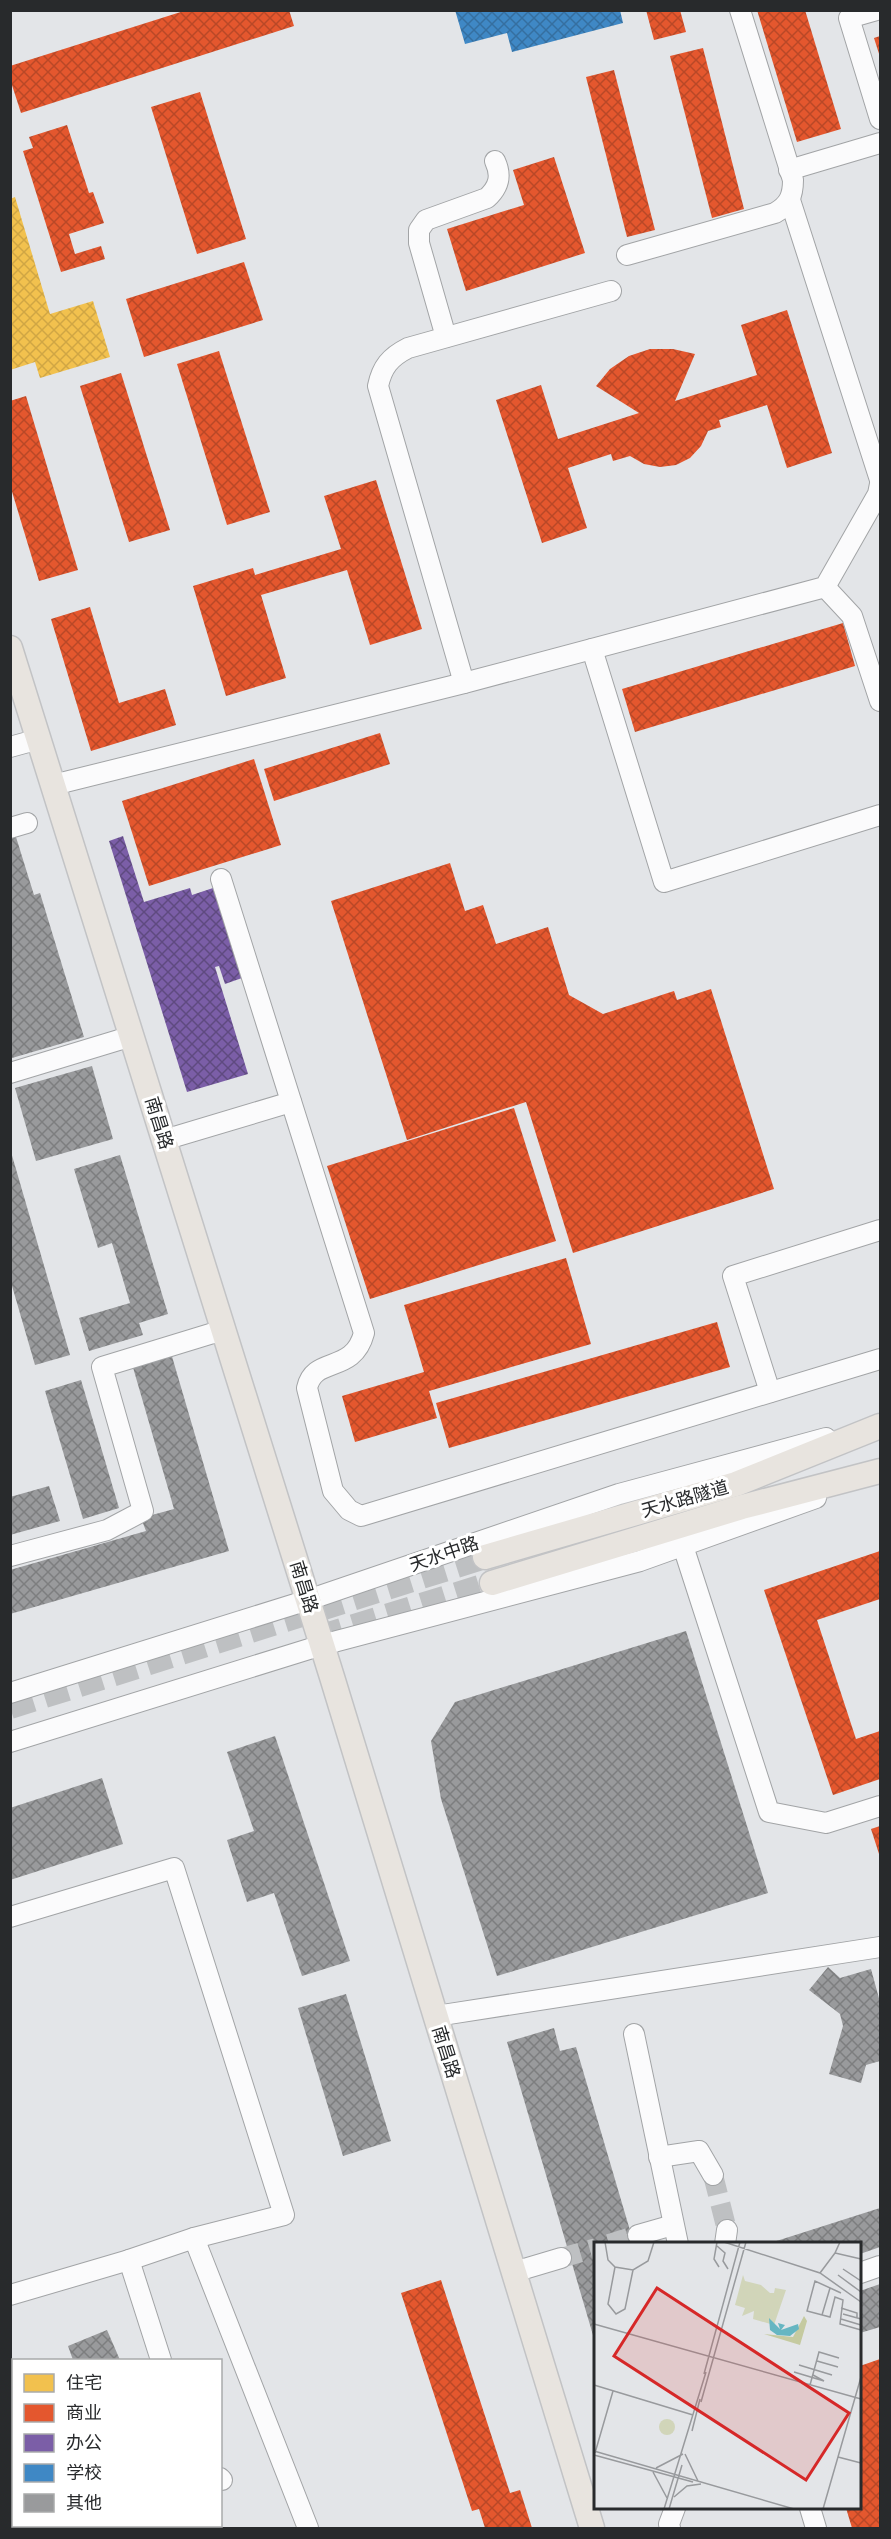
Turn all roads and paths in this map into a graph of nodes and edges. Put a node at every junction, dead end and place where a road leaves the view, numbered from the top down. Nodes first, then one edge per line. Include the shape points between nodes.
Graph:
1 (740, 10) edge
2 (877, 10) edge
3 (880, 119) edge
4 (880, 143) edge
5 (495, 161) dead end
6 (789, 170) junction
7 (790, 200) junction
8 (627, 255) dead end
9 (611, 291) dead end
10 (446, 337) junction
11 (880, 482) edge
12 (825, 587) junction
13 (10, 648) edge
14 (592, 649) junction
15 (464, 683) junction
16 (880, 701) edge
17 (39, 739) junction
18 (10, 747) edge
19 (53, 785) junction
20 (880, 815) edge
21 (221, 879) dead end
22 (132, 1036) junction
23 (10, 1073) edge
24 (291, 1102) junction
25 (164, 1140) junction
26 (880, 1230) edge
27 (224, 1330) junction
28 (880, 1359) edge
29 (770, 1392) junction
30 (880, 1425) edge
31 (880, 1473) edge
32 (683, 1546) junction
33 (10, 1556) edge
34 (485, 1557) tunnel mouth
35 (492, 1583) tunnel mouth
36 (308, 1600) junction
37 (322, 1645) junction
38 (10, 1694) edge
39 (10, 1742) edge
40 (880, 1806) edge
41 (10, 1917) edge
42 (880, 1947) edge
43 (436, 2016) junction
44 (634, 2034) dead end
45 (659, 2157) junction
46 (712, 2175) tunnel mouth
47 (675, 2234) edge
48 (638, 2235) tunnel mouth
49 (194, 2238) junction
50 (561, 2258) tunnel mouth
51 (129, 2260) junction
52 (880, 2266) edge
53 (514, 2272) junction
54 (861, 2273) edge
55 (10, 2295) edge
56 (160, 2359) edge
57 (589, 2494) edge
58 (675, 2509) edge
59 (810, 2509) edge
60 (308, 2529) edge
61 (592, 2529) edge
62 (670, 2529) edge
63 (816, 2529) edge

1 - 6 street
2 - 3 street via 849,18
4 - 6 street
5 - 10 street via 499,177 487,198 426,220 419,230 419,243
6 - 7 street via 794,190
7 - 8 street via 775,213
7 - 11 street
9 - 10 street
10 - 15 street via 397,354 384,368 378,386
11 - 12 street via 878,494
12 - 14 street
12 - 16 street via 852,616
13 - 17 main road, 南昌路
14 - 15 street
14 - 20 street via 664,882
15 - 19 street
17 - 18 street
17 - 19 main road, 南昌路
19 - 22 main road, 南昌路
21 - 24 street
22 - 23 street
22 - 25 main road, 南昌路
24 - 25 street
24 - 29 street via 364,1333 357,1351 318,1370 307,1388 333,1491 349,1510 361,1516
25 - 27 main road, 南昌路
26 - 29 street via 733,1276
27 - 33 street via 102,1367 143,1511 107,1530
27 - 36 main road, 南昌路
28 - 29 street
30 - 34 main road, 天水路隧道 via 736,1484
30 - 36 street, 天水中路 via 619,1494
31 - 32 street
31 - 35 main road, 天水路隧道 via 742,1507
32 - 37 street via 640,1561
32 - 40 street via 769,1812 826,1823
36 - 37 main road, 南昌路
36 - 38 street, 天水中路
37 - 39 street
37 - 43 main road, 南昌路
41 - 49 street via 174,1868 284,2215
42 - 43 street
43 - 53 main road, 南昌路
44 - 45 street
45 - 46 street via 699,2151
45 - 47 street
47 - 48 street
49 - 51 street
49 - 60 street
50 - 53 street
51 - 55 street
51 - 56 street
52 - 54 street
53 - 57 main road, 南昌路
57 - 61 main road, 南昌路
58 - 62 street
59 - 63 street

